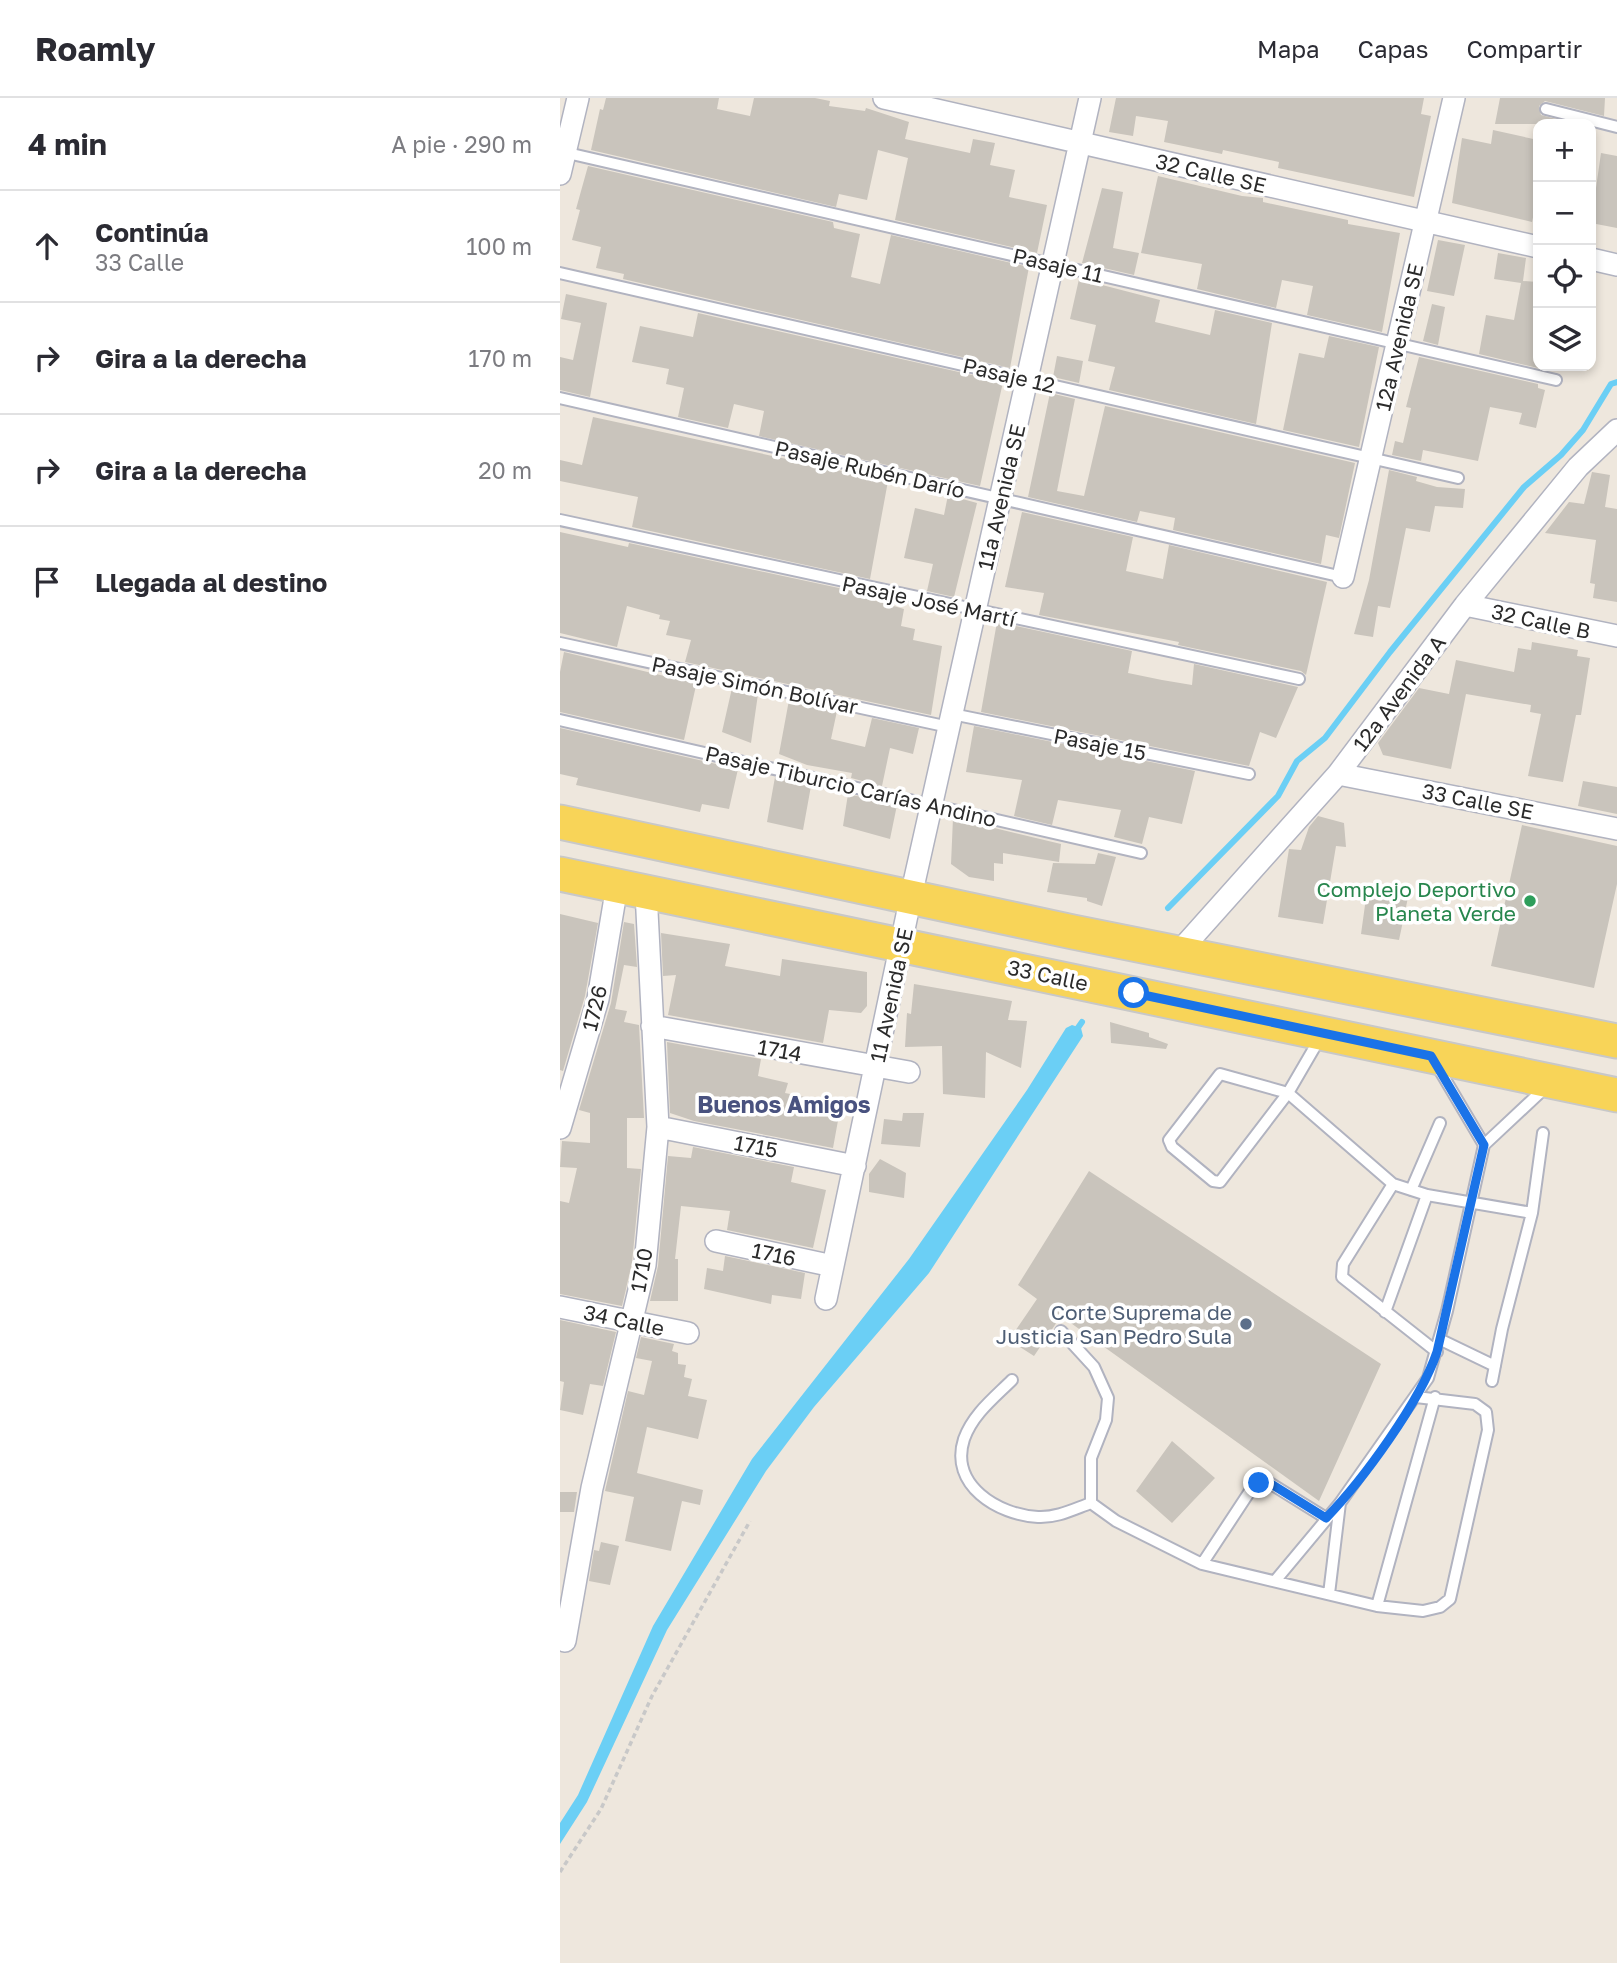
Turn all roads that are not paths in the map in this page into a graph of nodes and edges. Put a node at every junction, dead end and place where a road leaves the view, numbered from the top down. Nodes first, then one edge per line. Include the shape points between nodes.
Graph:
1 (578, 98) edge
2 (884, 98) edge
3 (1090, 98) edge
4 (1454, 98) edge
5 (1546, 109) dead end
6 (1617, 127) edge
7 (1080, 143) junction
8 (563, 152) edge
9 (560, 174) edge
10 (1425, 222) junction
11 (1533, 246) edge
12 (1596, 260) edge
13 (1053, 264) junction
14 (1617, 265) edge
15 (560, 273) edge
16 (1397, 343) junction
17 (1027, 380) junction
18 (1556, 380) dead end
19 (560, 398) edge
20 (1615, 435) edge
21 (1371, 458) junction
22 (1458, 478) dead end
23 (1001, 499) junction
24 (560, 520) edge
25 (1343, 577) joint
26 (1465, 605) junction
27 (975, 612) junction
28 (1617, 636) edge
29 (560, 643) edge
30 (1299, 679) dead end
31 (560, 720) edge
32 (951, 721) junction
33 (1338, 774) junction
34 (1249, 775) dead end
35 (932, 804) junction
36 (560, 822) edge
37 (1617, 829) edge
38 (1141, 853) dead end
39 (560, 874) edge
40 (631, 889) junction
41 (911, 896) junction
42 (902, 945) junction
43 (1178, 953) junction
44 (652, 1026) junction
45 (1324, 1033) junction
46 (1617, 1040) edge
47 (1431, 1056) junction
48 (876, 1067) junction
49 (909, 1072) dead end
50 (1552, 1081) junction
51 (1288, 1093) junction
52 (1617, 1095) edge
53 (1440, 1123) dead end
54 (658, 1127) junction
55 (560, 1128) edge
56 (1543, 1133) dead end
57 (1484, 1145) junction
58 (855, 1166) junction
59 (1393, 1184) junction
60 (1411, 1190) junction
61 (1427, 1195) junction
62 (1472, 1205) junction
63 (1532, 1213) junction
64 (716, 1241) dead end
65 (833, 1266) junction
66 (826, 1299) dead end
67 (560, 1307) edge
68 (1385, 1312) junction
69 (631, 1321) junction
70 (1061, 1331) dead end
71 (688, 1333) dead end
72 (1439, 1339) junction
73 (1437, 1352) junction
74 (1494, 1367) junction
75 (1012, 1380) dead end
76 (1492, 1381) dead end
77 (1416, 1397) junction
78 (1435, 1397) junction
79 (1091, 1503) junction
80 (1340, 1503) junction
81 (1326, 1518) junction
82 (1202, 1564) junction
83 (1275, 1581) junction
84 (1329, 1594) junction
85 (1377, 1606) junction
86 (565, 1641) dead end

1 - 8 street
2 - 7 street, 32 Calle SE
3 - 7 street, 11a Avenida SE
4 - 10 street, 12a Avenida SE
5 - 6 lane
7 - 10 street, 32 Calle SE
7 - 13 street, 11a Avenida SE
8 - 9 street
8 - 13 lane, Pasaje 11
10 - 11 street, 32 Calle SE
10 - 16 street, 12a Avenida SE
12 - 14 street
13 - 16 lane, Pasaje 11
13 - 17 street, 11a Avenida SE
15 - 17 lane, Pasaje 12
16 - 18 lane, Pasaje 11
16 - 21 street, 12a Avenida SE
17 - 21 lane, Pasaje 12
17 - 23 street, 11a Avenida SE
19 - 23 lane, Pasaje Rubén Darío
20 - 26 street, 12a Avenida A via 1578,467
21 - 22 lane, Pasaje 12
21 - 25 street, 12a Avenida SE
23 - 25 lane, Pasaje Rubén Darío
23 - 27 street, 11a Avenida SE
24 - 27 lane, Pasaje José Martí
26 - 28 street, 32 Calle B
26 - 33 street, 12a Avenida A
27 - 30 lane, Pasaje José Martí
27 - 32 street, 11a Avenida SE
29 - 32 lane, Pasaje Simón Bolívar
31 - 35 lane, Pasaje Tiburcio Carías Andino
32 - 34 lane, Pasaje 15
32 - 35 street, 11a Avenida SE
33 - 37 street, 33 Calle SE
33 - 43 street, 12a Avenida A
35 - 38 lane, Pasaje Tiburcio Carías Andino
35 - 41 street, 11a Avenida SE
36 - 41 main road
39 - 40 main road, 33 Calle
40 - 42 main road, 33 Calle
40 - 44 street, 1710
40 - 55 street, 1726
41 - 42 street, 11 Avenida SE
41 - 43 main road
42 - 45 main road, 33 Calle
42 - 48 street, 11 Avenida SE
43 - 46 main road
44 - 48 street, 1714
44 - 54 street, 1710
45 - 47 main road, 33 Calle
45 - 51 lane
47 - 50 main road, 33 Calle
47 - 57 lane
48 - 49 street, 1714
48 - 58 street, 11 Avenida SE
50 - 52 main road, 33 Calle
50 - 57 lane
51 - 51 lane via 1220,1182 1172,1147 1172,1134 1220,1074
51 - 59 lane
53 - 60 lane
54 - 58 street, 1715
54 - 69 street, 1710 via 645,1265
56 - 63 lane
57 - 62 lane
58 - 65 street, 11 Avenida SE
59 - 60 lane
59 - 68 lane via 1341,1270 1342,1277
60 - 61 lane
61 - 62 lane
61 - 68 lane
62 - 63 lane
62 - 72 lane
63 - 74 lane
64 - 65 street, 1716
65 - 66 street, 11 Avenida SE
67 - 69 street, 34 Calle
68 - 73 lane
69 - 71 street, 34 Calle
69 - 86 street, 1710 via 592,1488
70 - 79 lane via 1094,1367 1108,1398 1107,1420 1091,1458
72 - 73 lane
72 - 74 lane
73 - 77 lane
74 - 76 lane
75 - 79 lane via 974,1418 963,1441 962,1468 971,1487 988,1502 1038,1517
77 - 78 lane
77 - 80 lane
78 - 85 lane
78 - 85 lane via 1475,1404 1486,1412 1488,1430 1450,1599 1423,1611
79 - 82 lane via 1116,1521
80 - 81 lane
80 - 84 lane
81 - 82 lane via 1268,1482 1259,1483
81 - 83 lane
82 - 83 lane
83 - 84 lane
84 - 85 lane

